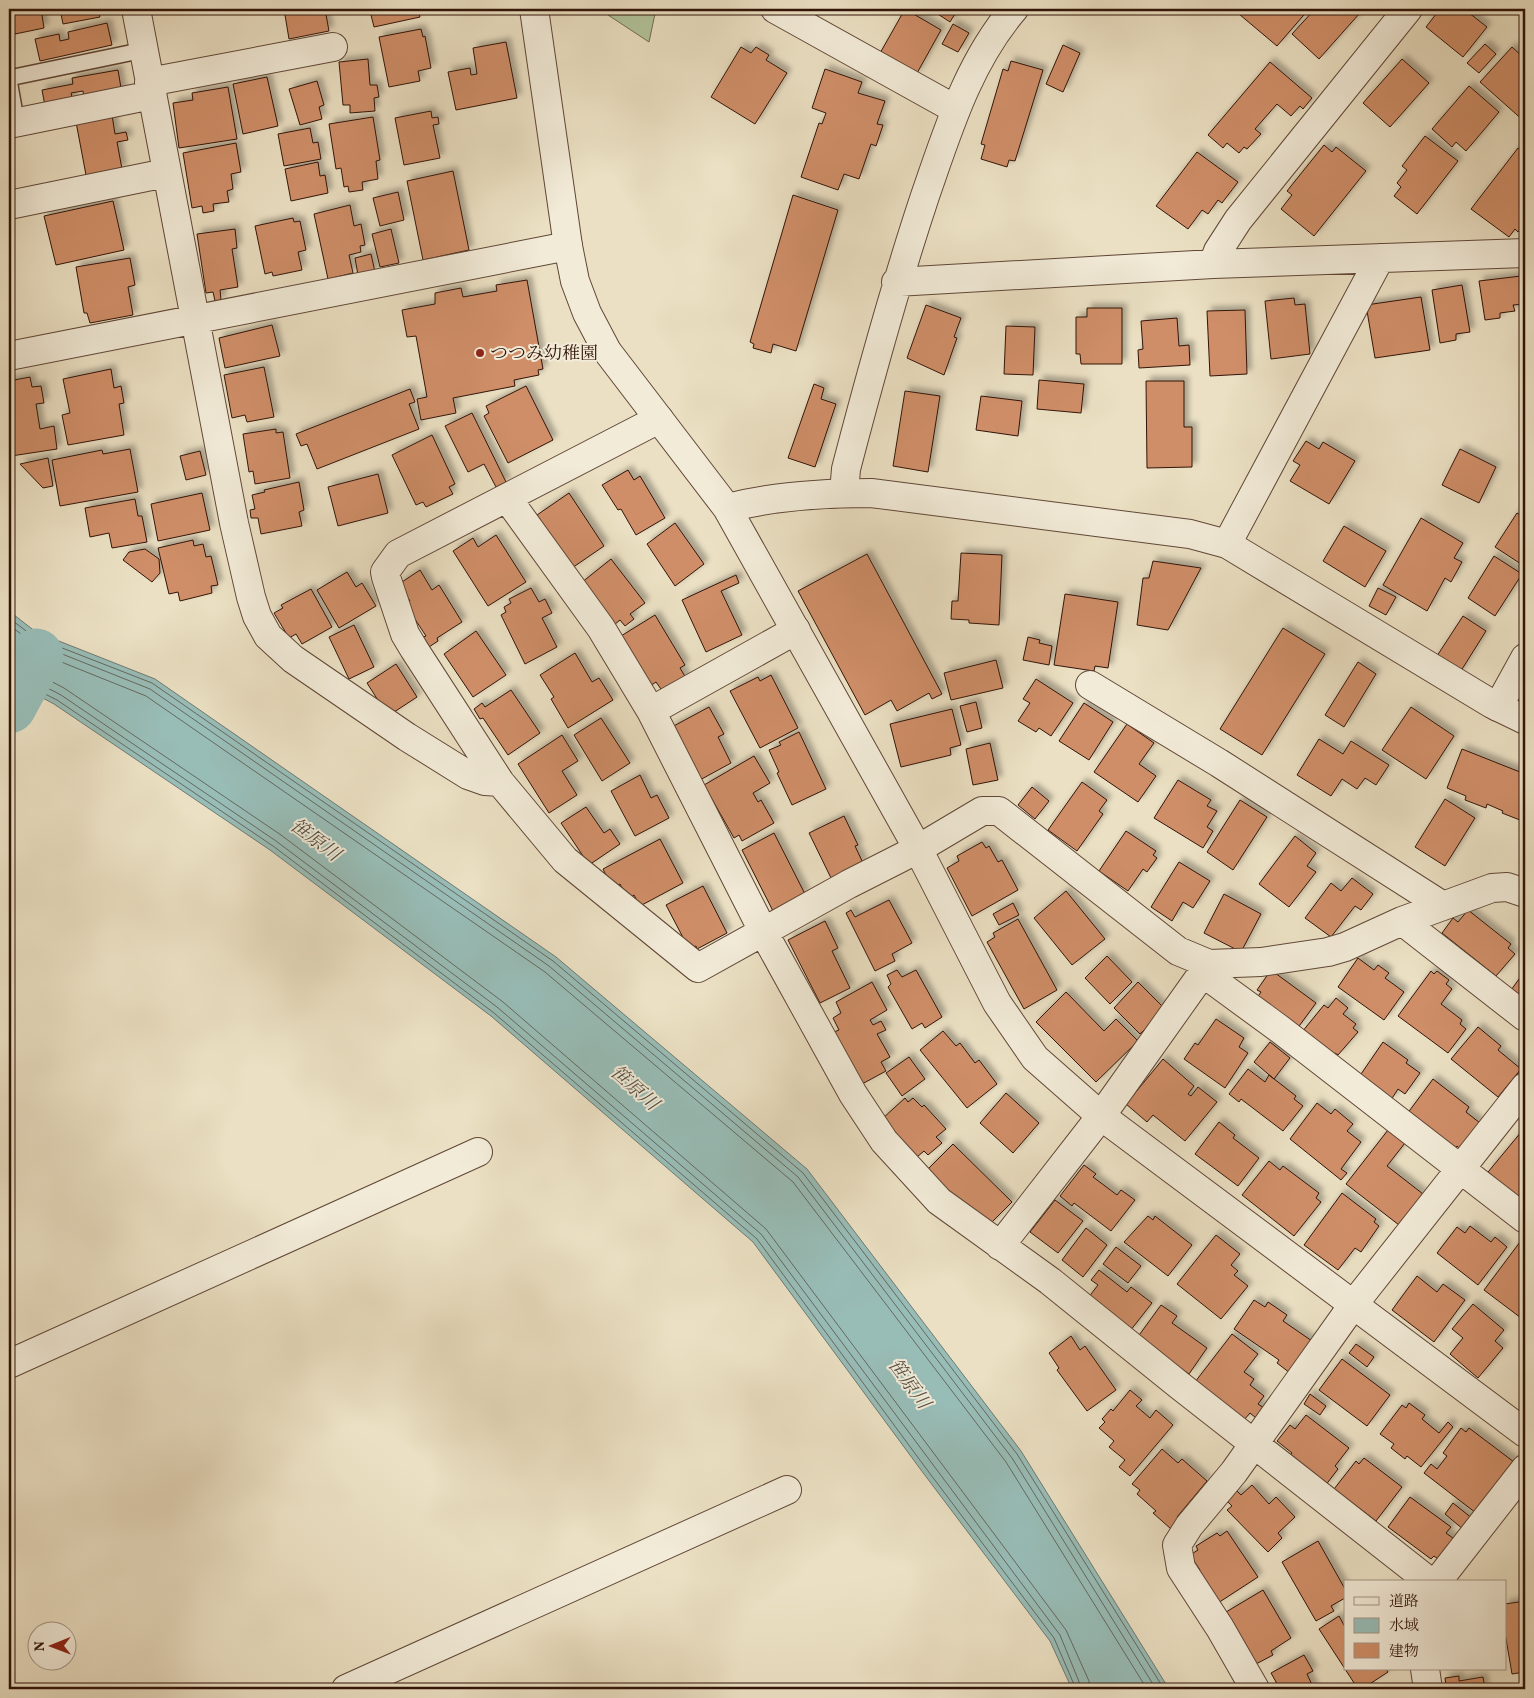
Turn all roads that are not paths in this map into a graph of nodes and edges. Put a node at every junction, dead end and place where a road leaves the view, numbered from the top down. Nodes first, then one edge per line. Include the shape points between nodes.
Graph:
1 (136, 9) edge
2 (534, 9) edge
3 (775, 9) edge
4 (1014, 9) edge
5 (1408, 9) edge
6 (333, 47) dead end
7 (144, 50) junction
8 (9, 79) edge
9 (150, 89) junction
10 (955, 109) junction
11 (11, 116) edge
12 (166, 173) junction
13 (9, 205) edge
14 (568, 246) junction
15 (1525, 253) edge
16 (1380, 258) junction
17 (1213, 264) junction
18 (896, 282) junction
19 (196, 320) junction
20 (9, 356) edge
21 (659, 419) junction
22 (844, 493) junction
23 (507, 498) junction
24 (727, 508) junction
25 (1227, 544) junction
26 (796, 630) junction
27 (1525, 658) edge
28 (1090, 684) dead end
29 (1498, 707) junction
30 (651, 711) junction
31 (1525, 720) edge
32 (500, 782) junction
33 (918, 849) junction
34 (1525, 893) edge
35 (1443, 906) junction
36 (1402, 921) junction
37 (764, 933) junction
38 (1206, 968) junction
39 (1525, 1017) edge
40 (1525, 1087) edge
41 (1101, 1116) junction
42 (478, 1152) dead end
43 (1461, 1168) junction
44 (1525, 1219) edge
45 (1000, 1246) junction
46 (1353, 1305) junction
47 (9, 1364) edge
48 (1525, 1433) edge
49 (1253, 1443) junction
50 (1525, 1469) edge
51 (787, 1490) dead end
52 (1427, 1580) edge
53 (1439, 1580) edge
54 (1424, 1670) edge
55 (346, 1689) edge
56 (1255, 1689) edge
57 (1428, 1689) edge

1 - 7 street
2 - 14 street
3 - 10 street
4 - 10 street via 982,56
5 - 17 street via 1238,220
6 - 9 street
7 - 8 lane
7 - 9 street
8 - 11 lane
9 - 11 street
9 - 12 street
10 - 18 street
12 - 13 street
12 - 19 street
14 - 19 street
14 - 21 street via 575,281 587,313 607,351
15 - 16 street
16 - 17 street
16 - 25 street
17 - 18 street
18 - 22 street via 846,469
19 - 20 street
19 - 32 street via 234,524 251,597 268,636 287,655 407,737 468,775
21 - 23 street
21 - 24 street
22 - 24 street via 766,499
22 - 25 street via 870,493 1190,534
23 - 30 street via 601,628
23 - 32 street via 398,554 386,572 410,642
24 - 26 street
25 - 29 street
26 - 30 street
26 - 33 street
27 - 29 street
28 - 35 street
29 - 31 street
30 - 37 street
32 - 37 street via 565,860 698,968
33 - 37 street
33 - 38 street via 982,811 999,811 1178,951
33 - 41 street via 997,1003 1035,1058
34 - 35 street via 1498,887
35 - 36 street
36 - 38 street via 1328,952
36 - 39 street
37 - 45 street via 884,1141 939,1201
38 - 41 street
38 - 43 street
40 - 43 street
41 - 45 street
41 - 46 street
42 - 47 street
43 - 44 street
43 - 46 street
45 - 49 street via 1050,1281
46 - 48 street
46 - 49 street
49 - 52 street
49 - 56 street via 1234,1472 1189,1526 1176,1550 1181,1568
50 - 53 street
51 - 55 street
54 - 57 street

